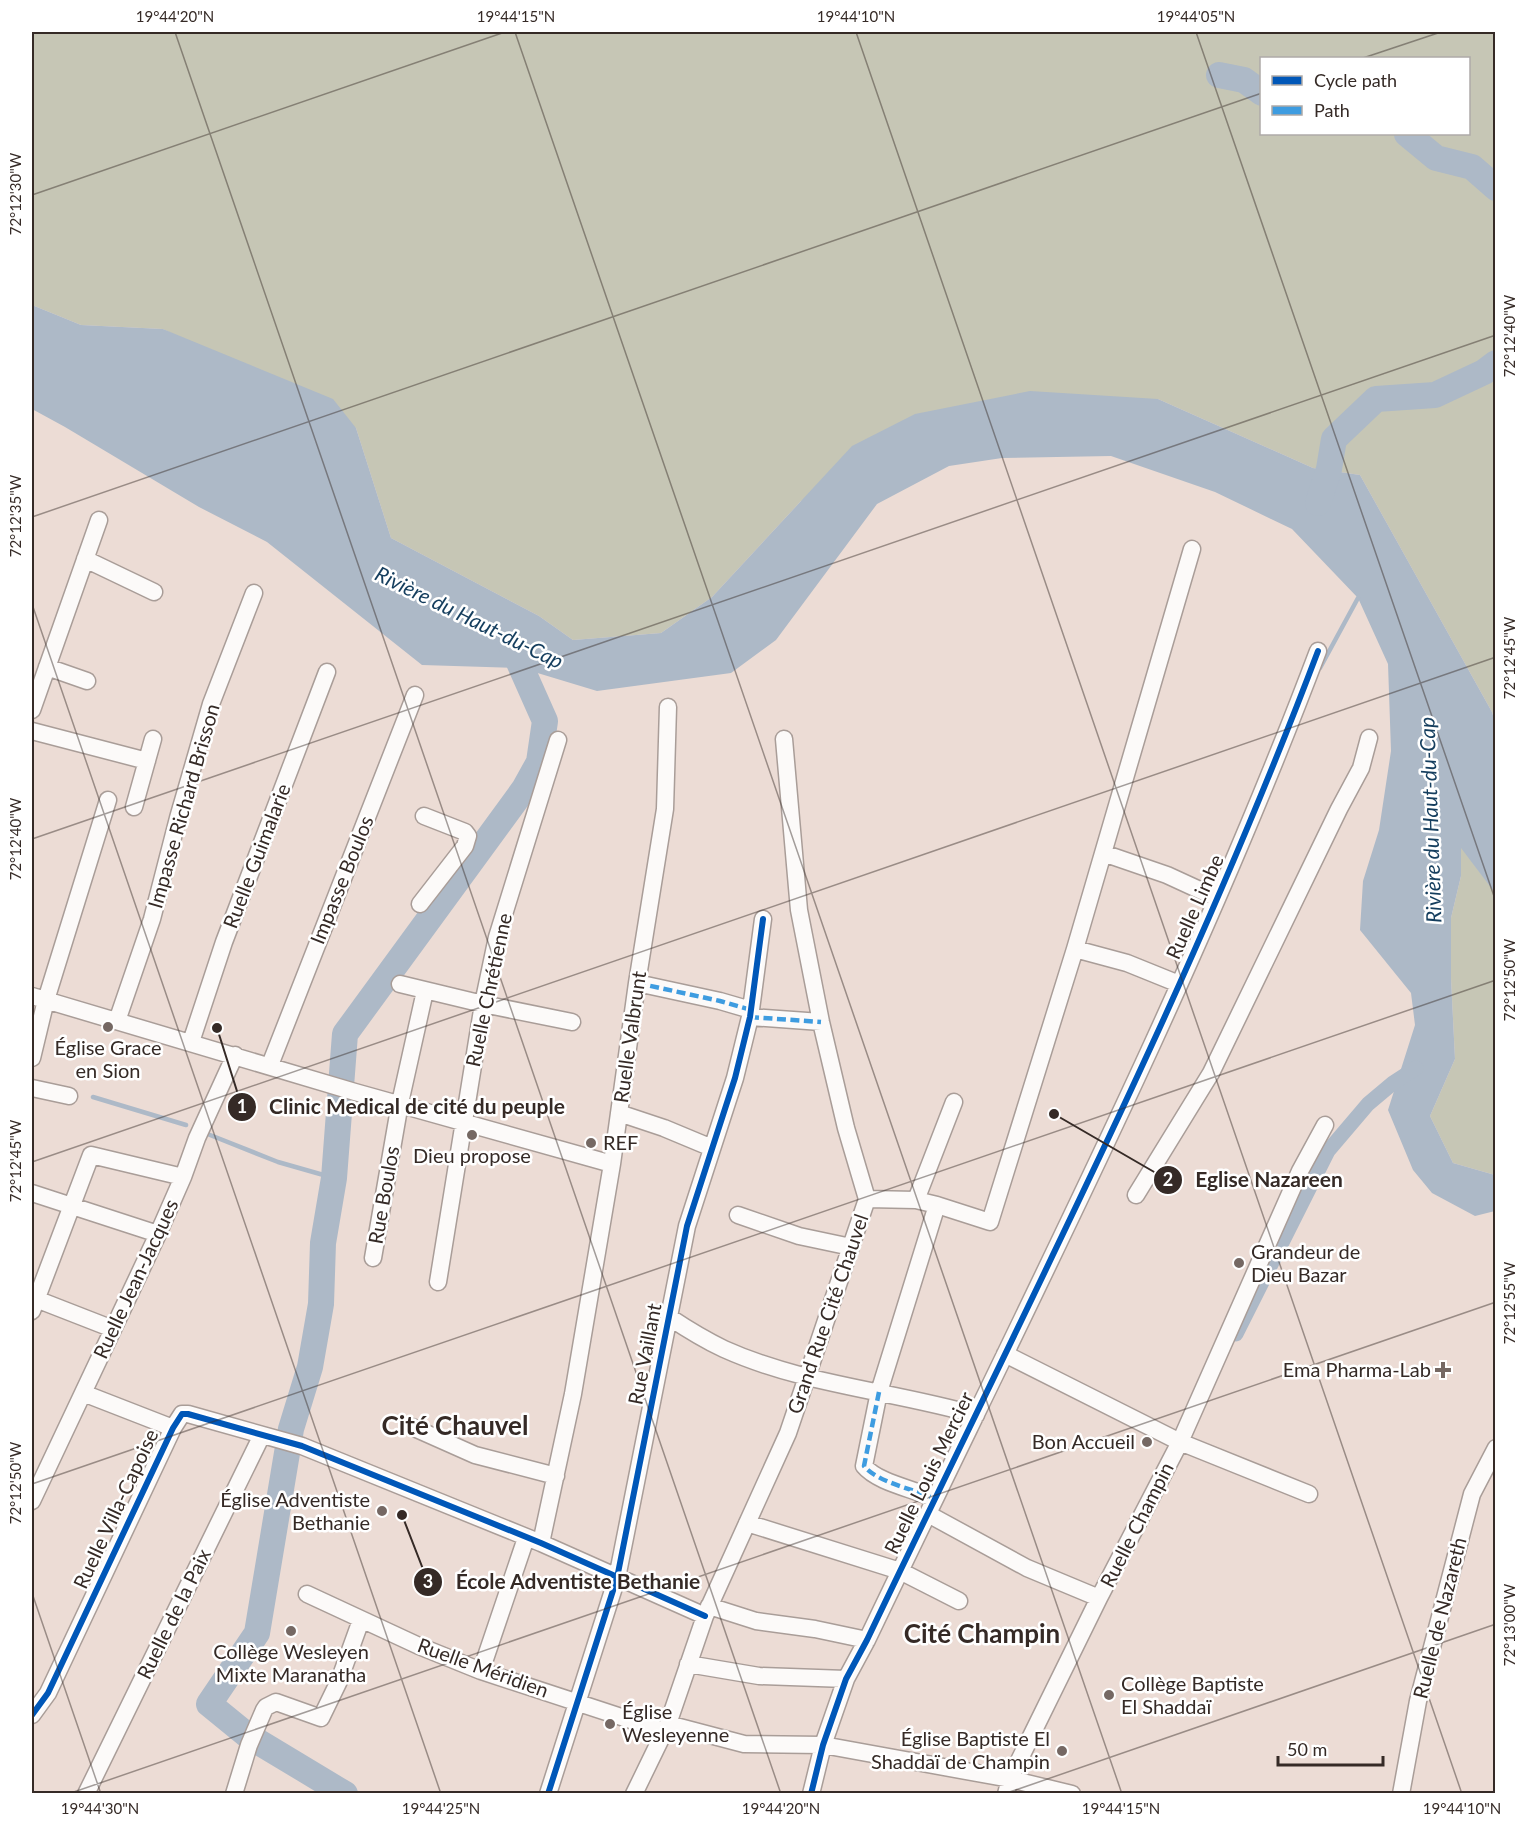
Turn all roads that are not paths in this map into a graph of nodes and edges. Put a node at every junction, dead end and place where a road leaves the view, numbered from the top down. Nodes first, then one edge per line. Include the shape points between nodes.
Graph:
1 (99, 520) dead end
2 (1192, 549) dead end
3 (85, 559) junction
4 (154, 591) dead end
5 (254, 593) dead end
6 (1318, 651) dead end
7 (41, 671) edge
8 (327, 672) dead end
9 (87, 681) dead end
10 (415, 695) dead end
11 (668, 707) dead end
12 (32, 710) edge
13 (32, 731) edge
14 (1369, 738) dead end
15 (153, 739) dead end
16 (784, 739) dead end
17 (558, 740) dead end
18 (147, 761) junction
19 (108, 800) dead end
20 (134, 807) dead end
21 (424, 816) dead end
22 (1103, 853) junction
23 (1217, 898) junction
24 (420, 904) dead end
25 (762, 919) dead end
26 (1075, 949) junction
27 (637, 983) junction
28 (400, 984) dead end
29 (1179, 984) junction
30 (425, 991) junction
31 (39, 998) edge
32 (483, 1004) junction
33 (751, 1013) junction
34 (117, 1020) junction
35 (572, 1022) dead end
36 (821, 1022) junction
37 (191, 1042) junction
38 (235, 1055) junction
39 (32, 1058) edge
40 (270, 1065) junction
41 (32, 1088) edge
42 (69, 1096) dead end
43 (954, 1102) dead end
44 (400, 1103) junction
45 (619, 1113) junction
46 (463, 1122) junction
47 (1325, 1125) dead end
48 (712, 1148) junction
49 (612, 1164) junction
50 (1093, 1172) joint
51 (183, 1177) junction
52 (32, 1193) edge
53 (1136, 1195) dead end
54 (867, 1199) junction
55 (916, 1200) junction
56 (72, 1205) junction
57 (937, 1205) junction
58 (738, 1215) dead end
59 (158, 1234) junction
60 (851, 1247) junction
61 (373, 1258) dead end
62 (438, 1282) dead end
63 (34, 1305) edge
64 (669, 1317) junction
65 (113, 1329) junction
66 (1005, 1354) junction
67 (807, 1377) junction
68 (83, 1392) junction
69 (879, 1392) junction
70 (976, 1414) junction
71 (412, 1427) dead end
72 (173, 1428) junction
73 (262, 1436) junction
74 (1180, 1442) junction
75 (1496, 1448) edge
76 (556, 1476) junction
77 (1309, 1494) dead end
78 (32, 1502) edge
79 (932, 1506) junction
80 (747, 1523) junction
81 (534, 1541) junction
82 (900, 1571) junction
83 (617, 1578) junction
84 (307, 1594) dead end
85 (1099, 1598) junction
86 (959, 1601) dead end
87 (707, 1611) junction
88 (361, 1620) junction
89 (867, 1640) junction
90 (688, 1664) junction
91 (481, 1671) junction
92 (846, 1679) junction
93 (579, 1702) junction
94 (32, 1715) edge
95 (666, 1727) junction
96 (823, 1745) junction
97 (1008, 1786) edge
98 (86, 1794) edge
99 (234, 1794) edge
100 (548, 1794) edge
101 (634, 1794) edge
102 (811, 1794) edge
103 (1072, 1794) edge
104 (1401, 1794) edge

1 - 3 street
2 - 22 street
3 - 4 street
3 - 7 street
5 - 34 street, Impasse Richard Brisson via 211,704 152,919
6 - 23 street, Ruelle Limbe
7 - 9 street
7 - 12 street
8 - 37 street, Ruelle Guimalarie via 224,942
10 - 40 street, Impasse Boulos
11 - 27 street, Ruelle Valbrunt via 665,809
13 - 18 street
14 - 53 street via 1361,768 1211,1073
15 - 18 street
16 - 36 street, Grand Rue Cité Chauvel via 799,910
17 - 32 street, Ruelle Chrétienne via 497,938
18 - 20 street
19 - 31 street
21 - 24 street via 465,832 467,839
22 - 23 street via 1167,875
22 - 26 street
23 - 29 street, Ruelle Limbe
25 - 33 street, Rue Vaillant
26 - 29 street via 1127,963
26 - 57 street via 990,1222
27 - 33 street via 720,1001
27 - 45 street, Ruelle Valbrunt
28 - 30 street
29 - 50 street, Ruelle Limbe
30 - 32 street
30 - 44 street, Rue Boulos
31 - 34 street
31 - 39 street
32 - 35 street
32 - 46 street, Ruelle Chrétienne
33 - 36 street
33 - 48 street, Rue Vaillant
34 - 37 street
36 - 54 street, Grand Rue Cité Chauvel
37 - 38 street
38 - 40 street
38 - 51 street, Ruelle Jean-Jacques
40 - 44 street
41 - 42 street
43 - 55 street
44 - 46 street
44 - 61 street, Rue Boulos
45 - 48 street
45 - 49 street, Ruelle Valbrunt
46 - 49 street
46 - 62 street, Ruelle Chrétienne
47 - 74 street, Ruelle Champin via 1300,1172
48 - 64 street, Rue Vaillant via 687,1226
49 - 76 street, Ruelle Valbrunt
50 - 66 street, Ruelle Louis Mercier
51 - 56 street via 91,1155
51 - 59 street, Ruelle Jean-Jacques
52 - 56 street
54 - 55 street
54 - 60 street, Grand Rue Cité Chauvel
55 - 57 street
56 - 59 street
56 - 63 street
57 - 69 street
58 - 60 street via 799,1236
59 - 65 street, Ruelle Jean-Jacques
60 - 67 street, Grand Rue Cité Chauvel
63 - 65 street
64 - 67 street via 725,1349
64 - 83 street, Rue Vaillant
65 - 68 street, Ruelle Jean-Jacques
66 - 70 street, Ruelle Louis Mercier
66 - 74 street
67 - 69 street
67 - 80 street, Grand Rue Cité Chauvel via 788,1433
68 - 72 street
68 - 78 street, Ruelle Jean-Jacques
69 - 70 street
69 - 79 street via 864,1466 887,1481 918,1491
70 - 79 street, Ruelle Louis Mercier
71 - 76 street via 475,1455
72 - 73 street, Ruelle Villa-Capoise via 182,1414 188,1414
72 - 94 street, Ruelle Villa-Capoise via 48,1693
73 - 81 street, Ruelle Villa-Capoise via 295,1444
73 - 98 street, Ruelle de la Paix
74 - 77 street
74 - 85 street, Ruelle Champin
75 - 104 street, Ruelle de Nazareth via 1472,1494 1418,1701
76 - 81 street, Ruelle Valbrunt
79 - 82 street, Ruelle Louis Mercier
79 - 85 street via 1027,1568
80 - 82 street
80 - 87 street, Grand Rue Cité Chauvel
81 - 83 street, Ruelle Villa-Capoise
81 - 91 street, Ruelle Valbrunt
82 - 86 street
82 - 89 street, Ruelle Louis Mercier
83 - 87 street, Ruelle Villa-Capoise
83 - 93 street, Rue Vaillant
84 - 88 street, Ruelle Méridien
85 - 97 street, Ruelle Champin
87 - 89 street, Ruelle Villa-Capoise
87 - 90 street, Grand Rue Cité Chauvel
88 - 91 street, Ruelle Méridien
88 - 99 street via 321,1718 276,1702 266,1707 249,1744
89 - 92 street, Ruelle Louis Mercier
90 - 92 street via 759,1676
90 - 95 street, Grand Rue Cité Chauvel
91 - 93 street, Ruelle Méridien
92 - 96 street, Ruelle Louis Mercier
93 - 95 street, Ruelle Méridien
93 - 100 street, Rue Vaillant
95 - 96 street, Ruelle Méridien via 744,1744
95 - 101 street, Grand Rue Cité Chauvel
96 - 97 street, Ruelle Méridien
96 - 102 street, Ruelle Louis Mercier
97 - 103 street, Ruelle Méridien

